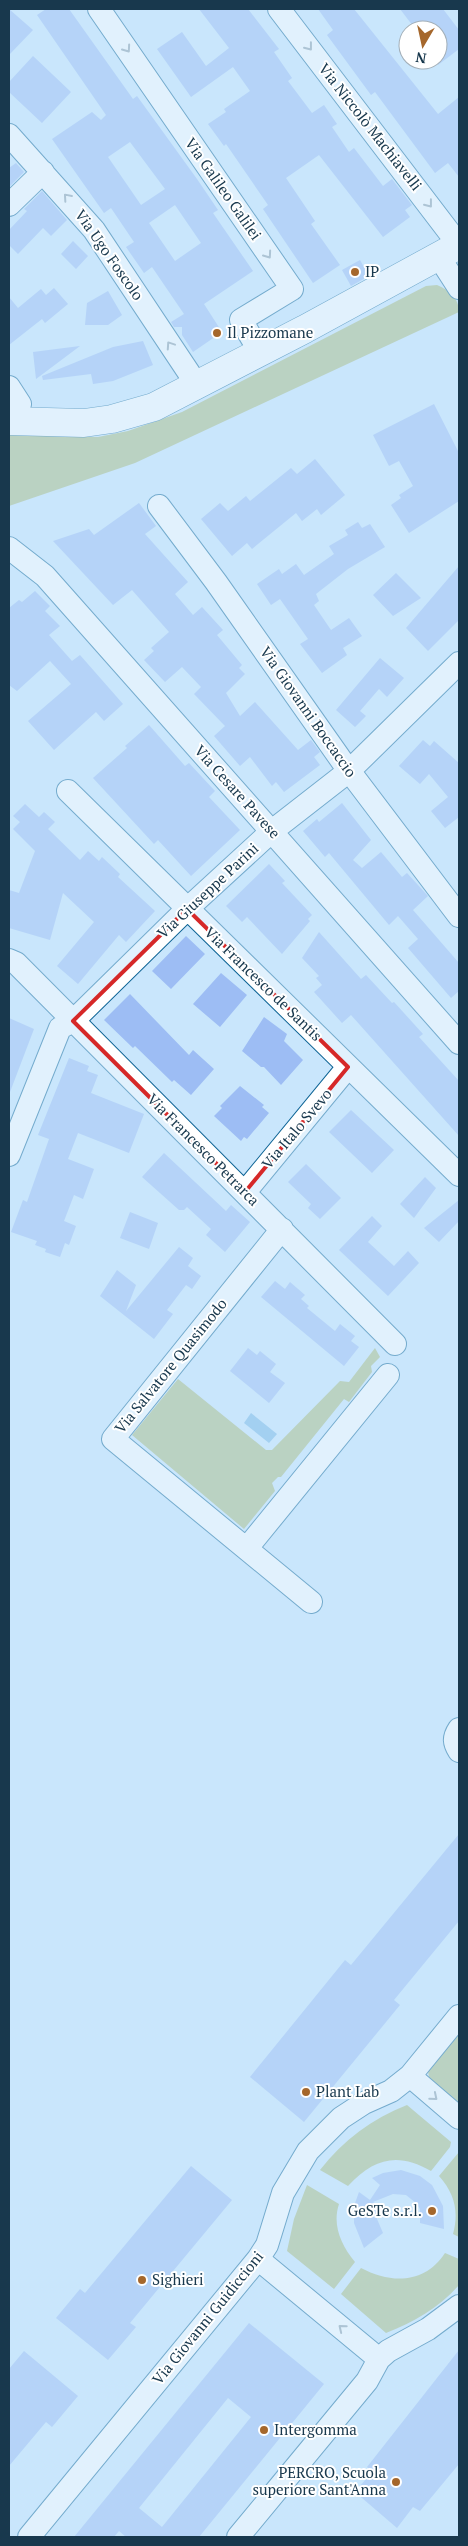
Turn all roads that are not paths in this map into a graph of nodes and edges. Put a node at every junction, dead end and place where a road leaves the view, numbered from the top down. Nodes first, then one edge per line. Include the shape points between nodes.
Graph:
1 (99, 9) edge
2 (279, 9) edge
3 (9, 134) edge
4 (43, 172) junction
5 (9, 205) edge
6 (452, 249) edge
7 (459, 288) edge
8 (260, 352) junction
9 (197, 385) junction
10 (12, 404) edge
11 (159, 506) dead end
12 (9, 548) edge
13 (459, 663) edge
14 (349, 771) junction
15 (68, 791) dead end
16 (272, 830) junction
17 (187, 910) junction
18 (459, 916) edge
19 (9, 960) edge
20 (73, 1022) junction
21 (459, 1042) edge
22 (348, 1067) junction
23 (9, 1155) edge
24 (459, 1175) edge
25 (245, 1192) junction
26 (282, 1229) junction
27 (395, 1344) dead end
28 (388, 1375) dead end
29 (248, 1548) junction
30 (311, 1602) dead end
31 (459, 1729) edge
32 (459, 1751) edge
33 (459, 2016) edge
34 (410, 2076) junction
35 (459, 2118) edge
36 (258, 2259) junction
37 (459, 2306) edge
38 (380, 2359) junction
39 (29, 2537) edge
40 (238, 2537) edge

1 -> 8 street, Via Galileo Galilei via 292,290 241,320
2 -> 6 street, Via Niccolò Machiavelli
3 - 4 street, Via Ugo Foscolo
4 - 5 street
9 -> 4 street, Via Ugo Foscolo via 94,230
6 - 7 street, Via Niccolò Machiavelli
6 - 8 main road
8 - 9 main road
9 - 10 main road via 158,405 112,419 64,423
11 - 14 street, Via Giovanni Boccaccio
12 - 16 street, Via Cesare Pavese via 45,576
13 - 14 street, Via Giuseppe Parini
14 - 16 street, Via Giuseppe Parini
14 - 18 street, Via Giovanni Boccaccio
15 - 17 street, Via Francesco de Santis
16 - 17 street, Via Giuseppe Parini
16 - 21 street, Via Cesare Pavese
17 - 20 street, Via Giuseppe Parini
17 - 22 street, Via Francesco de Santis
19 - 20 street, Via Francesco Petrarca via 16,963
20 - 23 street, Via Giuseppe Parini via 60,1028
20 - 25 street, Via Francesco Petrarca
22 - 24 street, Via Francesco de Santis
22 - 25 street, Via Italo Svevo
25 - 26 street, Via Francesco Petrarca
26 - 27 street, Via Francesco Petrarca
26 - 29 street, Via Salvatore Quasimodo via 113,1439
28 - 29 street
29 - 30 street, Via Salvatore Quasimodo
31 - 32 street via 455,1735
33 - 34 street, Via Giovanni Guidiccioni
34 -> 35 street
34 - 36 street, Via Giovanni Guidiccioni via 341,2118 308,2151 283,2193 266,2245
38 -> 36 street
36 - 39 street, Via Giovanni Guidiccioni
37 - 38 street
38 - 40 street via 368,2380

